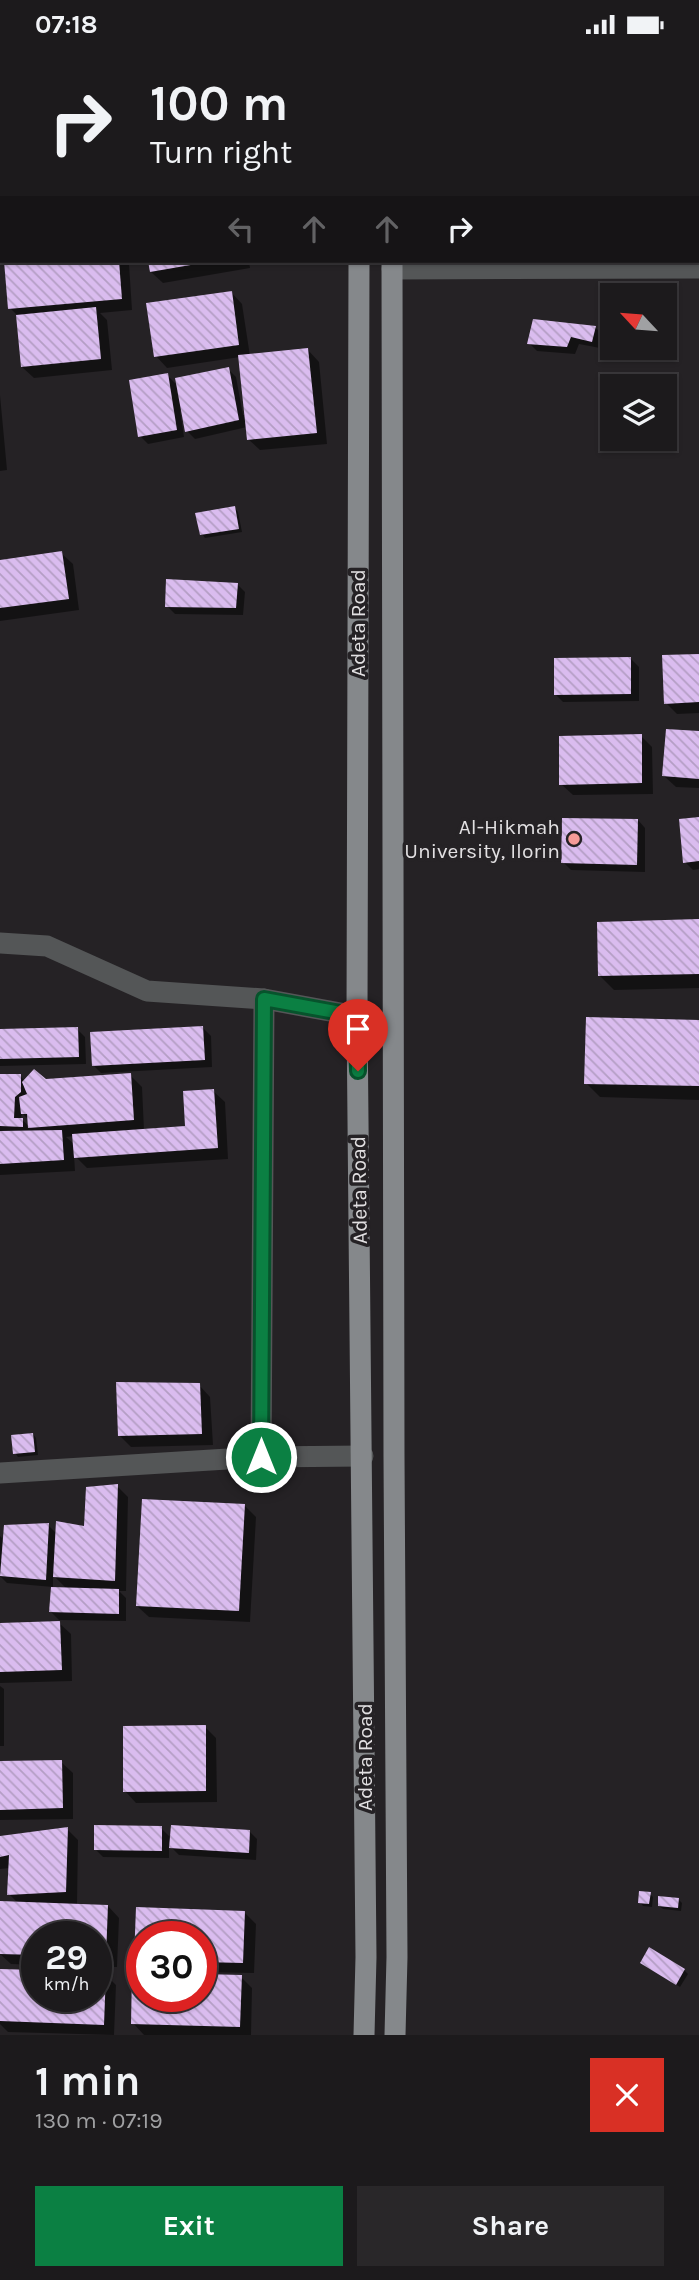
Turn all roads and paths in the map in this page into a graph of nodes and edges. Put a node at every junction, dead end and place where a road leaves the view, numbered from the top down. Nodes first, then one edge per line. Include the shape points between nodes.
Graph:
1 (359, 263) edge
2 (392, 265) edge
3 (699, 268) edge
4 (0, 943) edge
5 (264, 999) junction
6 (357, 1016) junction
7 (363, 1456) junction
8 (261, 1457) junction
9 (0, 1473) edge
10 (364, 2035) edge
11 (395, 2035) edge

1 - 6 main road, Adeta Road
2 - 3 street
2 - 11 main road, Adeta Road
4 - 5 street via 47,946 147,991
5 - 6 street
5 - 8 street
6 - 7 main road, Adeta Road
7 - 8 street
7 - 10 main road, Adeta Road
8 - 9 street

